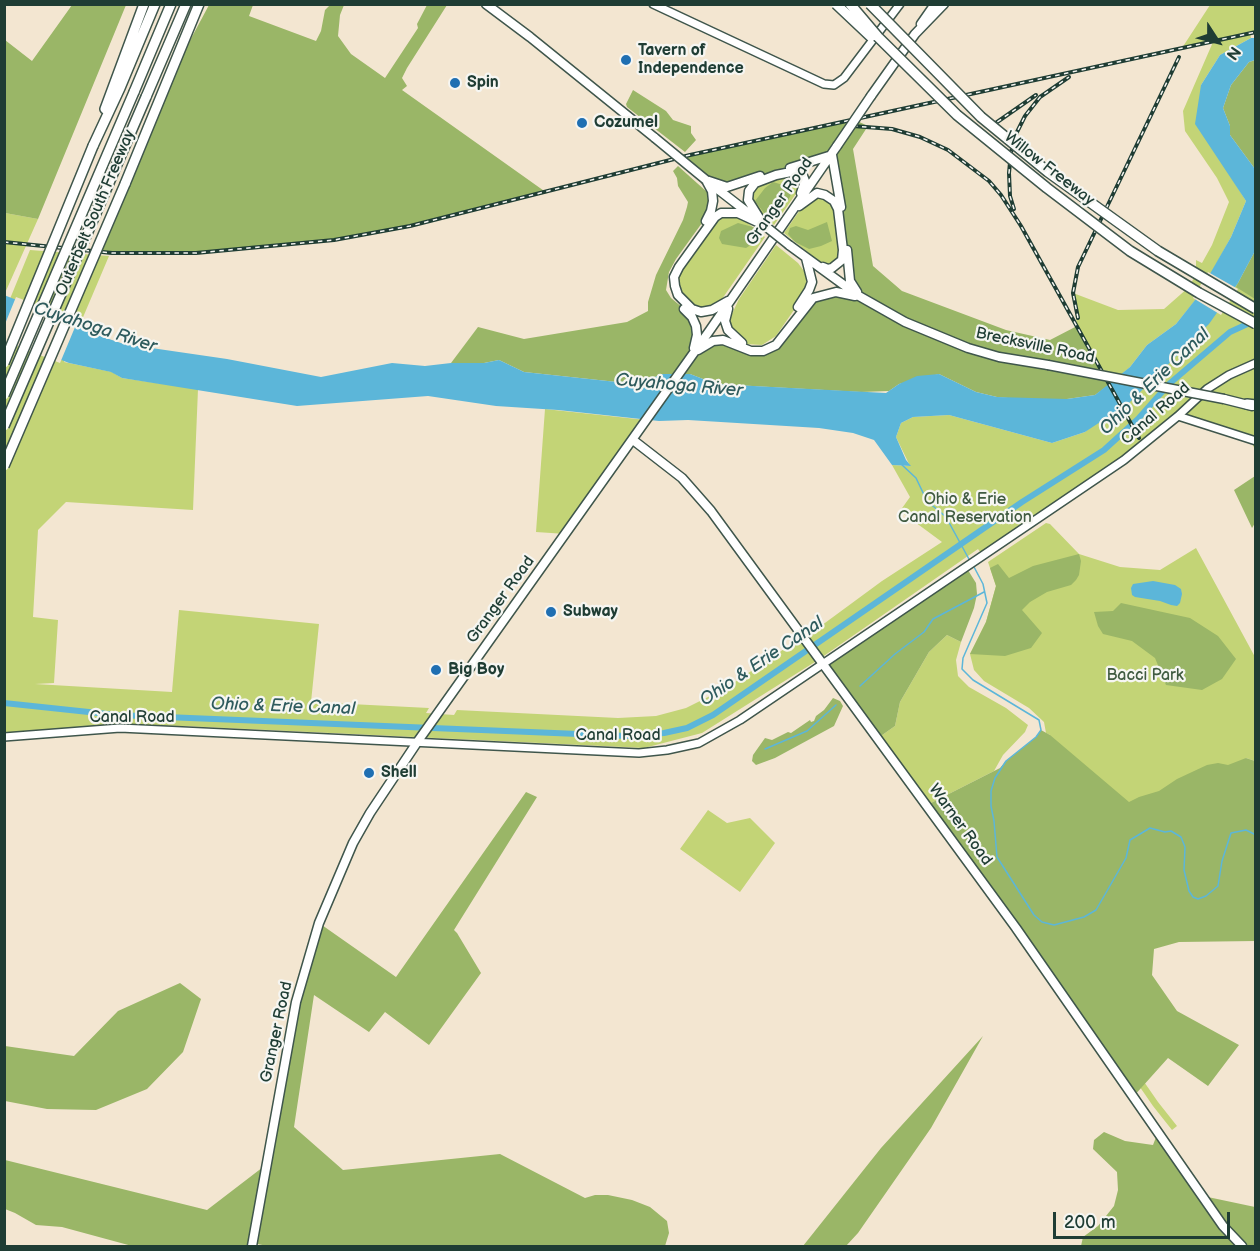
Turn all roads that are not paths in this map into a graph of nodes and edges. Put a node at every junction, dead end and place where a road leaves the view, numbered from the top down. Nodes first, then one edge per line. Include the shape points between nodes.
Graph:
1 (144, 4) edge
2 (154, 4) edge
3 (171, 4) edge
4 (186, 4) edge
5 (486, 4) edge
6 (653, 4) edge
7 (836, 4) edge
8 (850, 4) edge
9 (870, 4) edge
10 (876, 4) edge
11 (900, 4) edge
12 (934, 4) edge
13 (944, 4) edge
14 (199, 6) edge
15 (915, 34) junction
16 (942, 80) junction
17 (117, 86) junction
18 (957, 115) junction
19 (832, 155) junction
20 (706, 180) junction
21 (790, 212) junction
22 (764, 225) junction
23 (806, 258) junction
24 (859, 296) junction
25 (731, 299) junction
26 (1256, 309) edge
27 (1256, 324) edge
28 (693, 354) junction
29 (4, 363) edge
30 (1256, 363) edge
31 (4, 394) edge
32 (1253, 405) edge
33 (1178, 416) junction
34 (4, 426) edge
35 (633, 440) junction
36 (1256, 441) edge
37 (4, 466) edge
38 (822, 660) junction
39 (4, 737) edge
40 (418, 741) junction
41 (252, 1246) edge
42 (1242, 1246) edge

1 - 17 highway
2 - 17 highway, Outerbelt South Freeway
3 - 31 highway, bridge
4 - 34 highway, bridge
5 - 20 main road, Brecksville Road, bridge
6 - 11 street via 824,84 834,85 844,78
7 - 18 highway, bridge
8 - 18 highway, Willow Freeway, bridge
9 - 16 highway, Willow Freeway, bridge
10 - 16 highway, bridge
12 - 15 main road, Granger Road
13 - 15 main road, Granger Road
14 - 37 highway, Outerbelt South Freeway, bridge
15 - 19 main road, Granger Road, bridge
16 - 26 highway, Willow Freeway, bridge via 1013,144 1107,216
17 - 29 highway, Outerbelt South Freeway, bridge
18 - 27 highway, Willow Freeway, bridge via 1130,251
19 - 20 main road via 728,187
19 - 21 main road, Granger Road
19 - 24 main road via 850,281
20 - 22 main road, Brecksville Road
20 - 28 main road via 713,197 711,211 674,266 670,280 673,297 695,322
21 - 22 main road via 805,184 802,176 793,170 758,180 749,191 748,200
21 - 23 main road via 817,194 834,201 838,209 842,260 828,269
21 - 25 main road, Granger Road
22 - 23 main road, Brecksville Road, bridge
22 - 25 main road via 738,213 714,217 674,278 678,295 692,309 712,310
23 - 24 main road, Brecksville Road
23 - 25 main road via 812,282 809,290 769,345 755,348 732,336 725,321
24 - 28 main road via 836,292 813,297 776,345 763,351 751,351 723,340 713,341
24 - 32 main road, Brecksville Road, bridge via 905,322 999,357
25 - 28 main road, Granger Road
28 - 35 main road, Granger Road
30 - 33 street, Canal Road via 1207,389
33 - 36 street
33 - 38 street, Canal Road via 1124,460
35 - 38 main road, Warner Road via 682,478 711,511
35 - 40 main road, Granger Road
38 - 40 street, Canal Road via 740,720 699,743 667,750 639,753
38 - 42 main road, Warner Road via 1016,928 1223,1226
39 - 40 street, Canal Road via 120,728
40 - 41 main road, Granger Road via 353,843 319,922 296,1002

